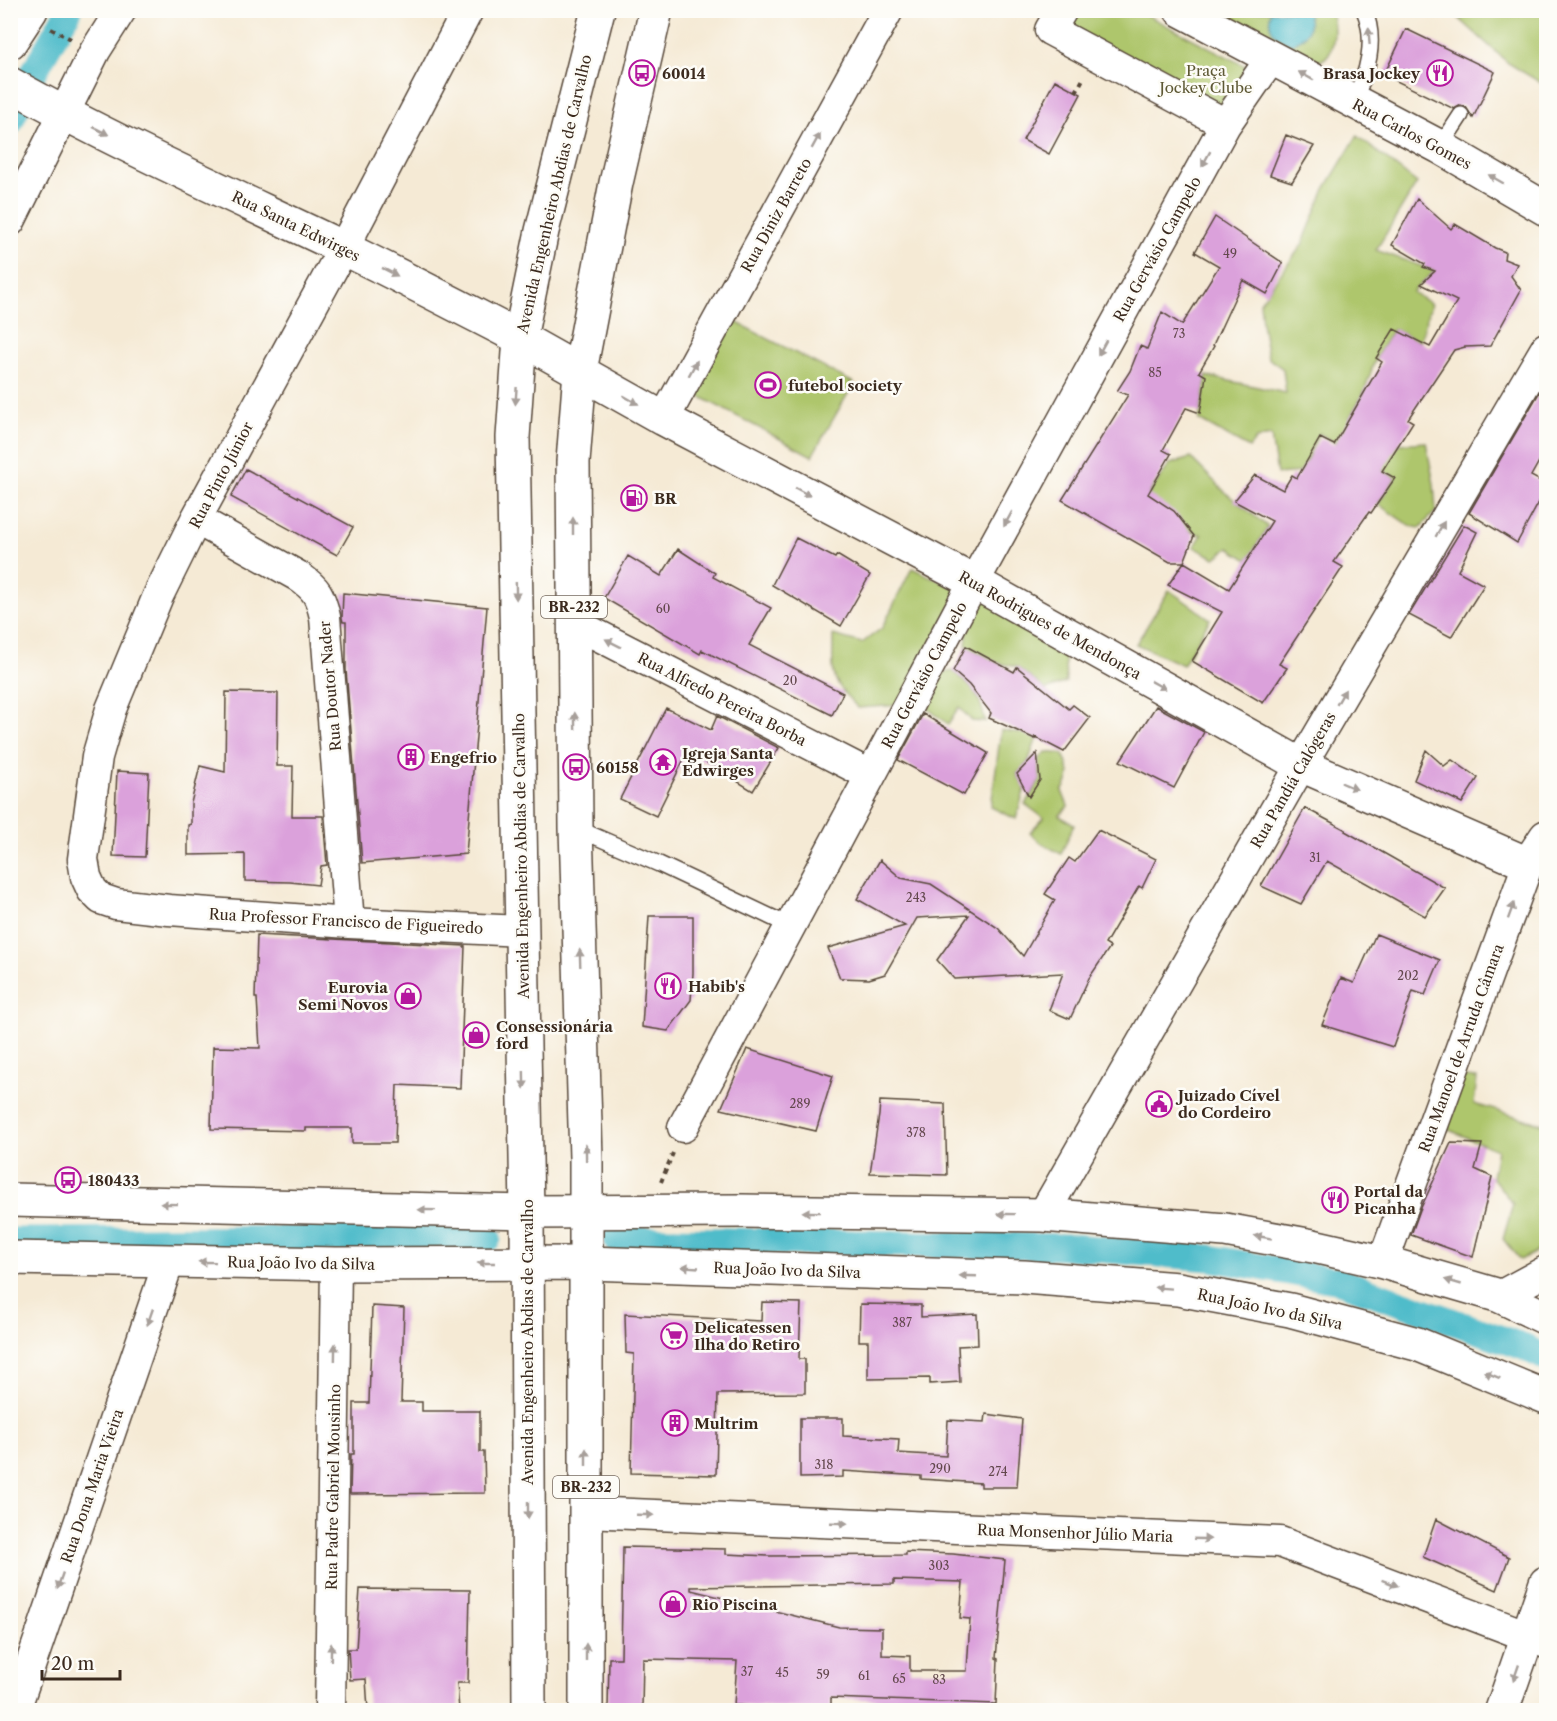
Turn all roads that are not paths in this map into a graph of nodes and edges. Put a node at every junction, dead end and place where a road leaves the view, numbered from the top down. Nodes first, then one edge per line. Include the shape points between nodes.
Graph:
1 (121, 10) edge
2 (468, 10) edge
3 (598, 10) edge
4 (656, 10) edge
5 (888, 10) edge
6 (1062, 10) edge
7 (1364, 10) edge
8 (1187, 12) edge
9 (37, 17) edge
10 (10, 42) edge
11 (1272, 57) junction
12 (10, 84) edge
13 (1352, 101) junction
14 (56, 109) junction
15 (1461, 115) dead end
16 (1225, 125) junction
17 (1440, 147) junction
18 (1546, 208) edge
19 (10, 221) edge
20 (343, 249) junction
21 (520, 338) junction
22 (1546, 348) edge
23 (580, 371) junction
24 (664, 419) junction
25 (196, 519) junction
26 (974, 582) junction
27 (574, 623) junction
28 (1301, 765) junction
29 (870, 775) junction
30 (576, 828) junction
31 (1546, 837) edge
32 (1528, 864) junction
33 (169, 910) joint
34 (349, 922) junction
35 (790, 926) junction
36 (522, 931) junction
37 (683, 1127) road end
38 (10, 1200) edge
39 (586, 1211) junction
40 (527, 1212) junction
41 (1043, 1215) junction
42 (10, 1258) edge
43 (169, 1261) junction
44 (1383, 1262) junction
45 (528, 1263) junction
46 (587, 1263) junction
47 (336, 1264) junction
48 (1546, 1271) edge
49 (1500, 1296) junction
50 (1546, 1318) edge
51 (1546, 1397) edge
52 (586, 1512) junction
53 (1546, 1583) edge
54 (1538, 1639) edge
55 (15, 1710) edge
56 (330, 1710) edge
57 (529, 1710) edge
58 (586, 1710) edge
59 (1502, 1710) edge

1 - 14 street
2 - 20 street, Rua Pinto Júnior
3 - 21 main road, Avenida Engenheiro Abdias de Carvalho via 542,231
4 - 23 main road, BR-232 via 616,183
24 -> 5 street, Rua Diniz Barreto
6 - 16 street via 1050,30
13 -> 7 lane via 1367,69 1371,40
8 - 11 main road, Rua Carlos Gomes
9 - 10 main road
13 -> 11 main road, Rua Carlos Gomes
11 - 16 street, Rua Gervásio Campelo
12 - 14 main road, Rua Santa Edwirges
13 - 17 main road, Rua Carlos Gomes
14 - 19 street
14 -> 20 main road, Rua Santa Edwirges
15 - 17 lane
16 -> 26 street, Rua Gervásio Campelo
18 -> 17 main road, Rua Carlos Gomes
20 -> 21 main road, Rua Santa Edwirges
20 - 25 street, Rua Pinto Júnior
21 - 23 main road, Rua Santa Edwirges
21 -> 36 main road, Avenida Engenheiro Abdias de Carvalho via 513,437
28 -> 22 street, Rua Pandiá Calógeras
23 -> 24 main road, Rua Rodrigues de Mendonça
27 -> 23 main road, BR-232 via 573,462
24 -> 26 main road, Rua Rodrigues de Mendonça
25 - 33 street, Rua Pinto Júnior via 158,596 111,709 97,757 83,859 92,890 102,899
25 - 34 street, Rua Doutor Nader via 298,576 320,596 325,617
26 -> 28 main road, Rua Rodrigues de Mendonça
26 - 29 street, Rua Gervásio Campelo
29 -> 27 street, Rua Alfredo Pereira Borba
30 -> 27 main road, BR-232
28 -> 32 main road, Rua Rodrigues de Mendonça
28 - 41 street, Rua Pandiá Calógeras
29 - 35 street, Rua Gervásio Campelo
30 - 35 lane
39 -> 30 main road, BR-232
31 - 32 main road, Rua Manoel de Arruda Câmara
44 -> 32 street, Rua Manoel de Arruda Câmara
33 - 34 street, Rua Professor Francisco de Figueiredo
34 - 36 street, Rua Professor Francisco de Figueiredo
35 - 37 street, Rua Gervásio Campelo
36 -> 40 main road, Avenida Engenheiro Abdias de Carvalho
40 -> 38 main road
39 - 40 main road
41 -> 39 main road
39 - 46 main road, BR-232
40 - 45 main road, Avenida Engenheiro Abdias de Carvalho
44 -> 41 main road via 1225,1230
42 - 43 main road, Rua João Ivo da Silva
47 -> 43 main road, Rua João Ivo da Silva
43 -> 55 street, Rua Dona Maria Vieira
49 -> 44 main road
45 - 46 main road, Rua João Ivo da Silva
45 -> 47 main road, Rua João Ivo da Silva
45 -> 57 main road, Avenida Engenheiro Abdias de Carvalho
51 -> 46 main road, Rua João Ivo da Silva via 1417,1344 1290,1310 1178,1289 1024,1277
52 -> 46 main road, BR-232
56 -> 47 street, Rua Padre Gabriel Mousinho
48 - 49 street
49 - 50 main road
52 -> 54 street, Rua Monsenhor Júlio Maria via 1280,1542
58 -> 52 main road, BR-232
53 - 54 main road
54 -> 59 main road

